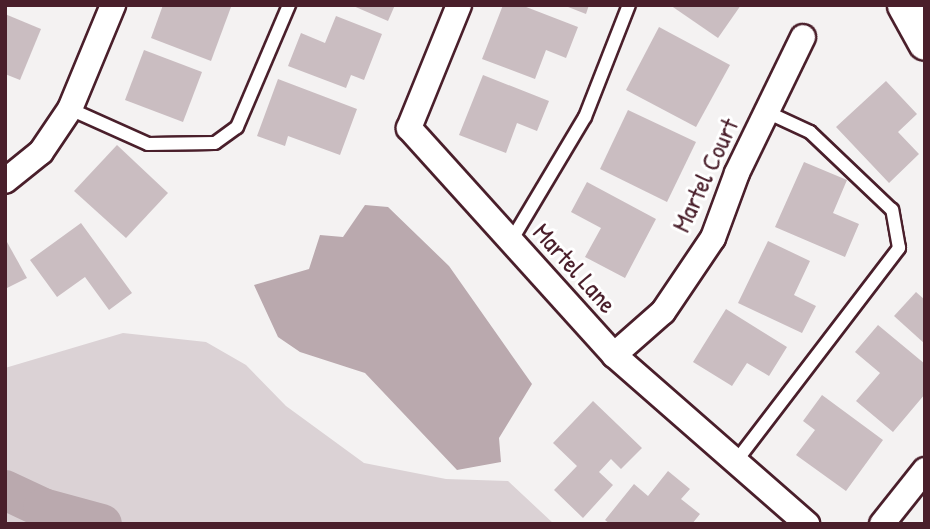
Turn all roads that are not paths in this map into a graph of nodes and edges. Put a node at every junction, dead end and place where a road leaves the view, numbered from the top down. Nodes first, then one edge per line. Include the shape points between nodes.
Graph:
1 (113, 5) edge
2 (289, 5) edge
3 (459, 5) edge
4 (629, 5) edge
5 (904, 5) edge
6 (803, 37) dead end
7 (925, 43) edge
8 (69, 109) junction
9 (767, 112) junction
10 (5, 181) edge
11 (511, 241) junction
12 (614, 355) junction
13 (737, 460) junction
14 (925, 470) edge
15 (807, 524) edge
16 (882, 524) edge

1 - 8 street
2 - 8 lane via 237,127 215,143 148,144
3 - 11 street, Martel Lane via 409,128
4 - 11 lane via 585,117
5 - 7 street
6 - 9 street, Martel Court
8 - 10 street via 41,152
9 - 12 street, Martel Court via 713,238 663,312
9 - 13 lane via 810,132 892,210 899,248
11 - 12 street, Martel Lane
12 - 13 street, Martel Lane
13 - 15 street, Martel Lane
14 - 16 street

